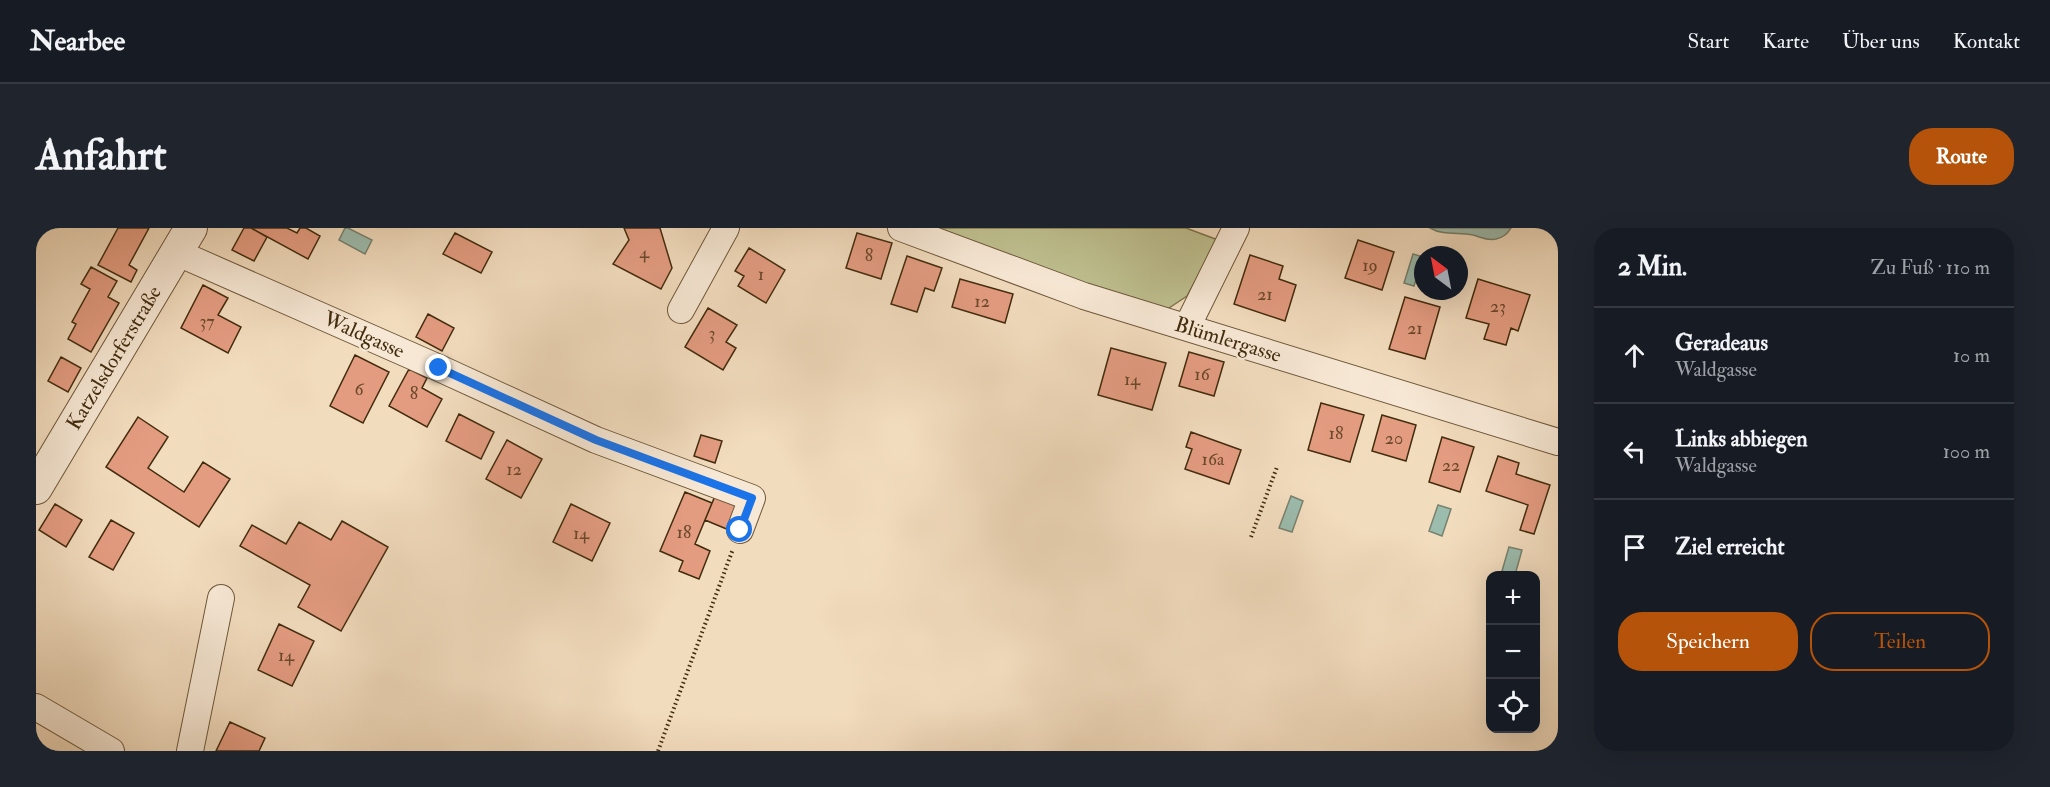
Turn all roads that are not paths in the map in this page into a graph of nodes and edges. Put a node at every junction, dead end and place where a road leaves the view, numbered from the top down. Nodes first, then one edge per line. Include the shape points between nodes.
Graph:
1 (726, 228) edge
2 (901, 228) edge
3 (1236, 228) edge
4 (184, 240) edge
5 (681, 310) dead end
6 (1187, 327) junction
7 (1558, 442) edge
8 (36, 488) edge
9 (740, 530) road end
10 (221, 598) dead end
11 (36, 707) edge
12 (111, 751) edge
13 (190, 751) edge

1 - 5 street
2 - 6 street, Blümlergasse via 1084,296
3 - 6 street
4 - 8 street, Katzelsdorferstraße
4 - 9 street, Waldgasse via 439,368 596,440 752,498
6 - 7 street, Blümlergasse
10 - 13 street
11 - 12 street

